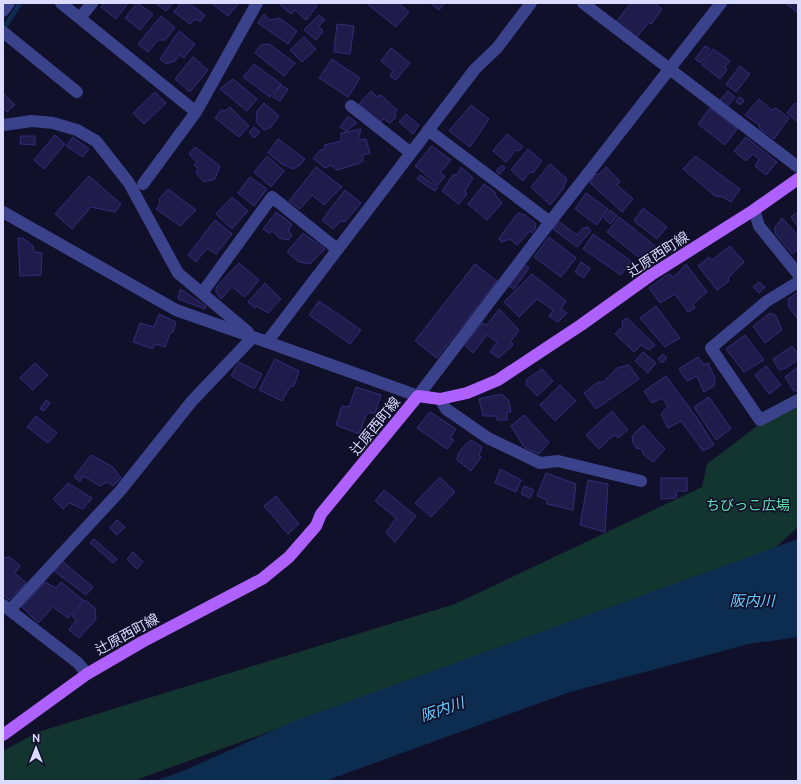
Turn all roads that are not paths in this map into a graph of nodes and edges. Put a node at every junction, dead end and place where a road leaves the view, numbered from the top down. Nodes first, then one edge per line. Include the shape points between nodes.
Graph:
1 (9, 3) edge
2 (61, 3) edge
3 (92, 3) edge
4 (257, 3) edge
5 (531, 3) edge
6 (583, 3) edge
7 (721, 3) edge
8 (3, 12) edge
9 (80, 18) junction
10 (6, 35) edge
11 (670, 68) junction
12 (77, 92) dead end
13 (351, 106) dead end
14 (196, 112) junction
15 (3, 125) edge
16 (428, 130) junction
17 (411, 153) junction
18 (798, 167) edge
19 (798, 179) edge
20 (143, 184) dead end
21 (754, 210) junction
22 (3, 212) edge
23 (550, 222) junction
24 (337, 249) junction
25 (798, 274) edge
26 (798, 282) edge
27 (202, 294) junction
28 (253, 337) junction
29 (267, 342) junction
30 (418, 396) junction
31 (440, 399) junction
32 (798, 400) edge
33 (641, 481) dead end
34 (7, 607) edge
35 (87, 674) junction
36 (3, 735) edge

1 - 8 street
2 - 9 street
3 - 9 street
4 - 14 street
5 - 16 street via 497,48 474,69
6 - 11 street
7 - 11 street
9 - 14 street
10 - 12 street
11 - 18 street
11 - 23 street
13 - 17 street
14 - 20 street
15 - 27 street via 32,121 53,123 77,130 96,141 129,183 178,273
16 - 17 street
16 - 23 street
17 - 24 street
19 - 21 main road, 辻原西町線
21 - 25 street via 759,226
21 - 31 main road, 辻原西町線 via 651,275 498,380 466,393
22 - 28 street via 176,310
23 - 30 street
24 - 27 street via 272,197
24 - 29 street
26 - 32 street via 767,301 711,348 760,420
27 - 28 street
28 - 29 street
28 - 34 street via 192,401 120,491
29 - 30 street
30 - 31 main road, 辻原西町線
30 - 35 main road, 辻原西町線 via 289,557 262,579
31 - 33 street via 446,409 488,438 540,463 558,461
34 - 35 street via 78,663
35 - 36 main road, 辻原西町線

